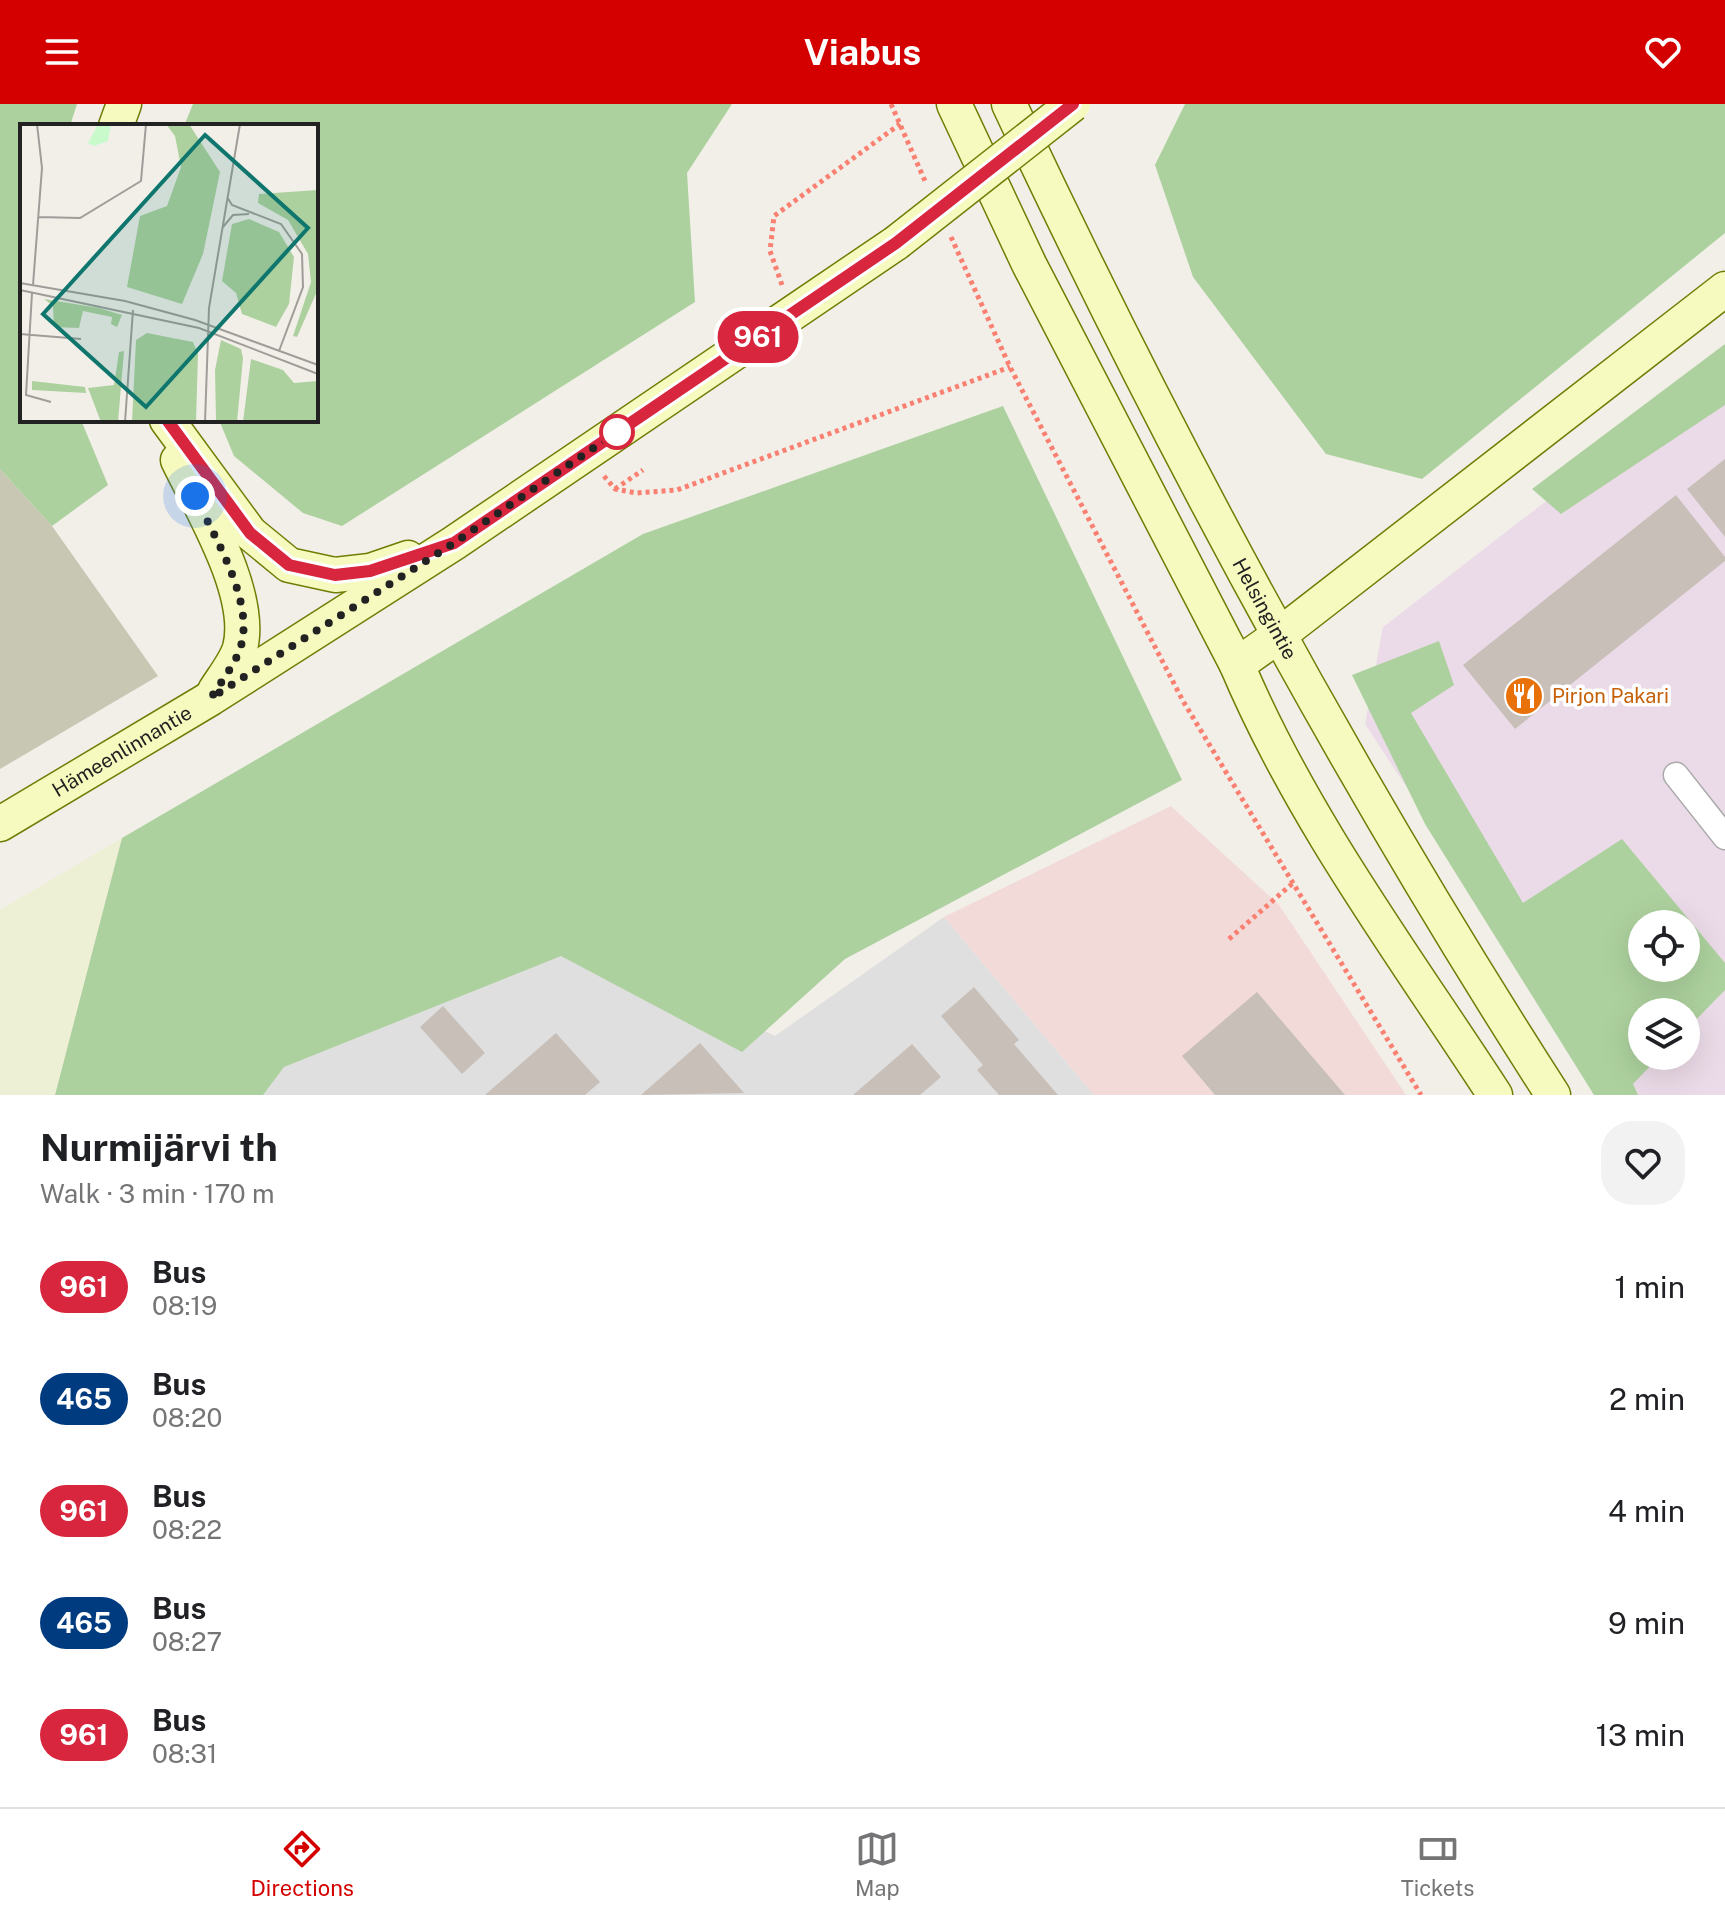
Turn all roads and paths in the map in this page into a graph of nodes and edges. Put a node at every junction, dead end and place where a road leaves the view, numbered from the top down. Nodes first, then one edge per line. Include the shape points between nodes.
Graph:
1 (124, 104) edge
2 (891, 104) edge
3 (954, 104) edge
4 (1009, 104) edge
5 (1073, 104) edge
6 (117, 124) edge
7 (900, 124) junction
8 (925, 181) dead end
9 (945, 224) dead end
10 (1725, 289) edge
11 (793, 313) junction
12 (1010, 367) junction
13 (160, 422) edge
14 (168, 422) edge
15 (586, 453) junction
16 (643, 470) dead end
17 (615, 489) junction
18 (454, 543) junction
19 (1278, 636) junction
20 (1237, 665) junction
21 (211, 698) junction
22 (1676, 775) dead end
23 (0, 824) edge
24 (1725, 837) edge
25 (1293, 883) junction
26 (1229, 939) dead end
27 (1421, 1095) edge
28 (1495, 1095) edge
29 (1553, 1095) edge

1 - 6 main road
2 - 7 path
3 - 20 main road via 1029,264
4 - 19 main road, Helsingintie
5 - 11 main road, Hämeenlinnantie, bridge via 896,243
7 - 8 path
7 - 11 path via 774,216 770,251
9 - 12 path
10 - 19 main road
11 - 15 main road, Hämeenlinnantie
12 - 17 path via 677,490
12 - 25 path via 1183,701
13 - 21 main road via 231,571 243,613 240,649
14 - 18 main road via 250,533 289,565 335,575 370,571
15 - 17 path
15 - 18 main road, Hämeenlinnantie
16 - 17 path
18 - 21 main road, Hämeenlinnantie
19 - 20 main road
19 - 29 main road, Helsingintie via 1460,950
20 - 28 main road via 1262,725 1386,936
21 - 23 main road, Hämeenlinnantie
22 - 24 street
25 - 26 path
25 - 27 path

